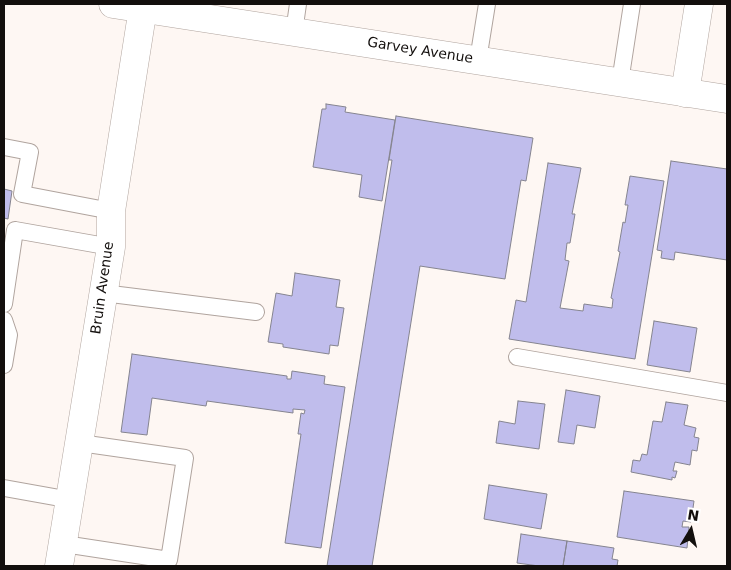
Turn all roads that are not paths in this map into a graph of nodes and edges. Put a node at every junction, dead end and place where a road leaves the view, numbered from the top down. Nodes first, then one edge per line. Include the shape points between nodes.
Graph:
1 (113, 4) edge
2 (298, 4) edge
3 (487, 4) edge
4 (632, 4) edge
5 (700, 4) edge
6 (143, 8) junction
7 (294, 32) junction
8 (478, 60) junction
9 (620, 82) junction
10 (685, 93) junction
11 (727, 99) edge
12 (4, 147) edge
13 (111, 211) junction
14 (111, 247) junction
15 (8, 249) edge
16 (103, 293) junction
17 (4, 304) edge
18 (256, 312) dead end
19 (4, 320) edge
20 (517, 357) dead end
21 (4, 365) edge
22 (727, 393) edge
23 (80, 443) junction
24 (4, 488) edge
25 (71, 500) junction
26 (61, 555) edge

1 - 6 street, Garvey Avenue
2 - 7 lane
3 - 8 lane
4 - 9 lane
5 - 10 street
6 - 7 street, Garvey Avenue
6 - 13 street, Bruin Avenue
7 - 8 street, Garvey Avenue
8 - 9 street, Garvey Avenue
9 - 10 street, Garvey Avenue
10 - 11 street, Garvey Avenue
12 - 13 lane via 30,152 22,194
13 - 14 street, Bruin Avenue
14 - 15 lane via 15,230
14 - 16 street, Bruin Avenue
15 - 17 lane
16 - 18 lane
16 - 23 street, Bruin Avenue
19 - 21 lane via 9,334
20 - 22 lane
23 - 25 street, Bruin Avenue
23 - 26 lane via 185,458 169,560
24 - 25 lane
25 - 26 street, Bruin Avenue

